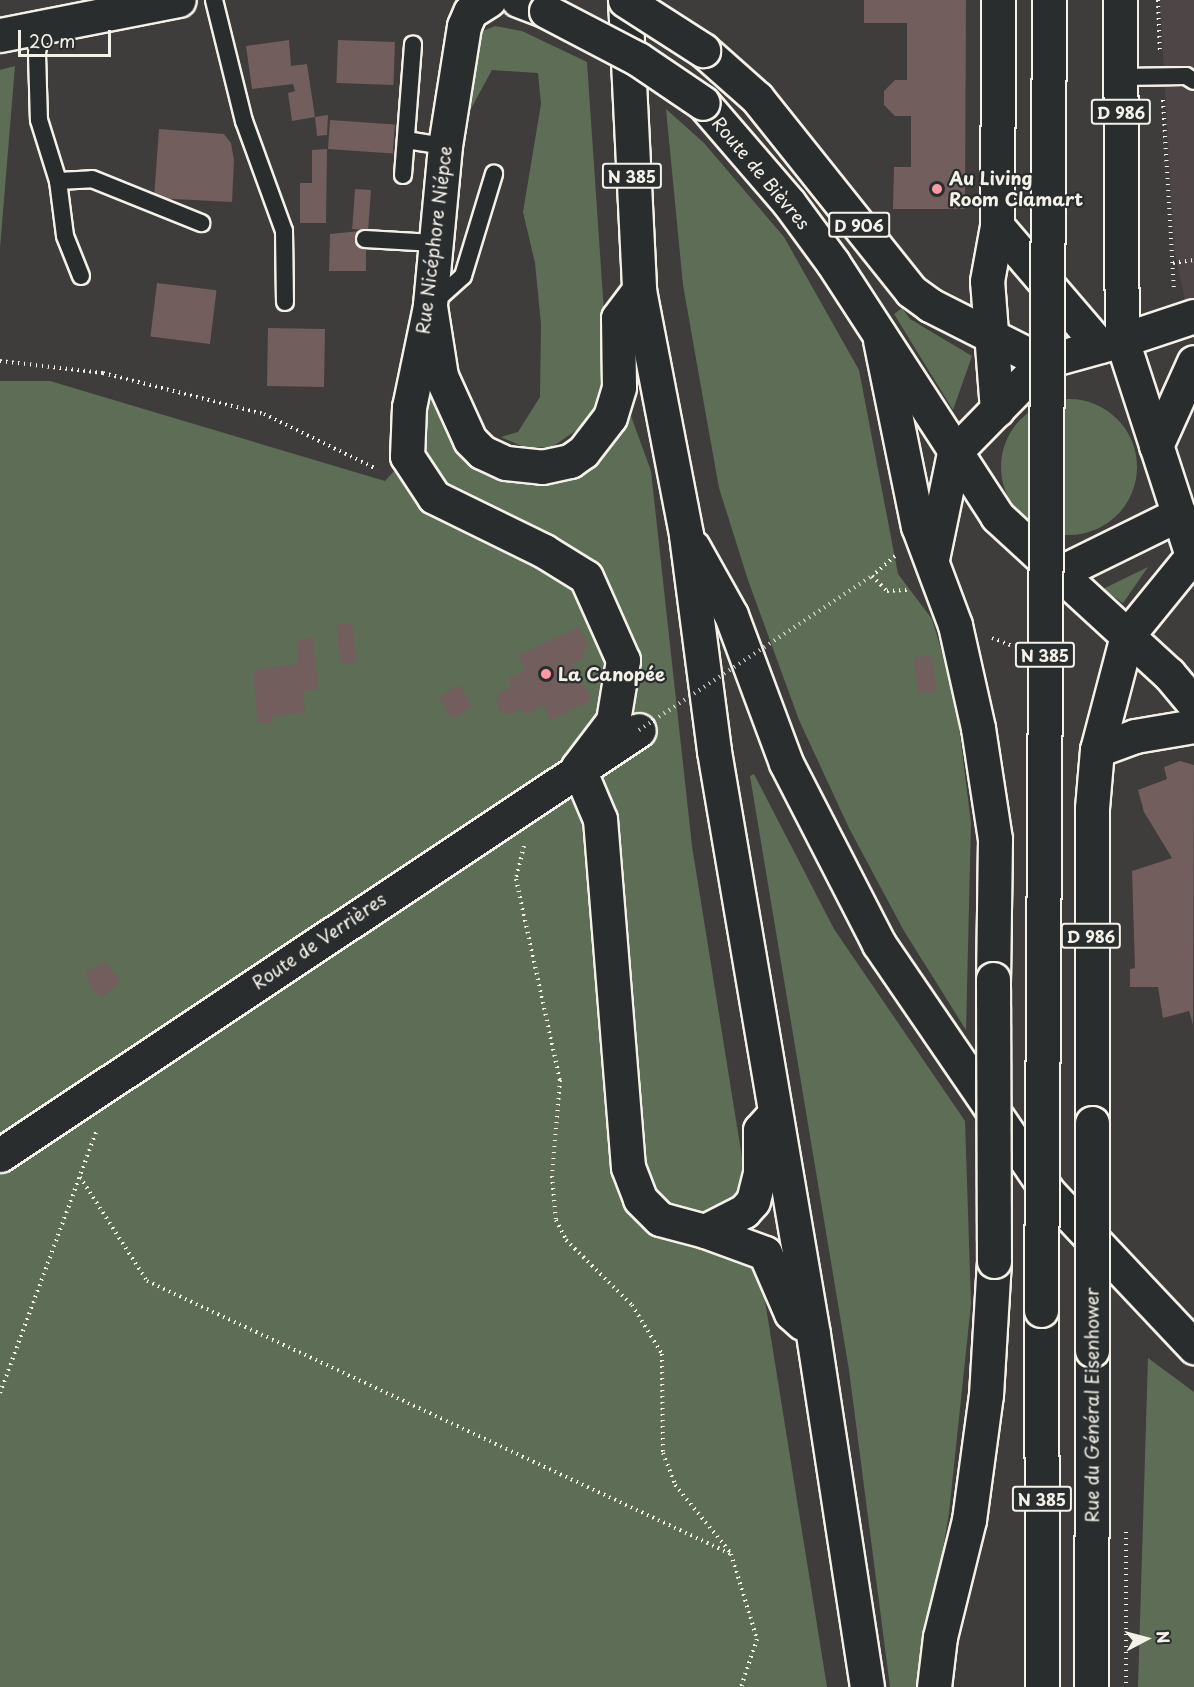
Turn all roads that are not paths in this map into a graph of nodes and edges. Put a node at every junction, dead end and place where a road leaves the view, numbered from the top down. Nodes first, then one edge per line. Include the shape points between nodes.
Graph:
1 (179, 0) edge
2 (214, 0) edge
3 (489, 0) edge
4 (625, 0) edge
5 (998, 0) edge
6 (1049, 0) edge
7 (1120, 0) edge
8 (532, 6) edge
9 (41, 28) junction
10 (0, 35) edge
11 (413, 44) dead end
12 (1121, 77) junction
13 (1194, 81) edge
14 (406, 140) junction
15 (445, 146) junction
16 (494, 174) dead end
17 (403, 175) dead end
18 (58, 182) junction
19 (201, 223) dead end
20 (997, 226) junction
21 (365, 239) dead end
22 (434, 243) junction
23 (81, 276) dead end
24 (639, 290) junction
25 (285, 302) dead end
26 (430, 306) junction
27 (1184, 306) edge
28 (991, 338) junction
29 (880, 340) junction
30 (1111, 343) junction
31 (1043, 362) junction
32 (1194, 362) edge
33 (997, 410) junction
34 (1156, 446) junction
35 (954, 453) junction
36 (1179, 514) junction
37 (686, 535) junction
38 (917, 555) junction
39 (1193, 559) edge
40 (1059, 573) junction
41 (1127, 636) junction
42 (1194, 704) edge
43 (1194, 726) edge
44 (639, 730) road end
45 (1097, 750) junction
46 (578, 767) junction
47 (775, 1113) junction
48 (0, 1155) edge
49 (705, 1231) junction
50 (813, 1334) junction
51 (1194, 1347) edge
52 (867, 1687) edge
53 (934, 1687) edge
54 (1042, 1687) edge
55 (1091, 1687) edge

1 - 9 main road
2 - 25 lane via 244,121 284,231
3 - 15 main road, Rue Nicéphore Niépce via 470,12 464,26
4 - 24 main road, N 385
4 - 28 main road, D 906, bridge via 703,50 757,98 911,291
5 - 20 main road
6 - 54 main road, N 385, bridge
7 - 12 main road, D 986
8 - 29 main road, Route de Bièvres / D 906, bridge via 638,59 703,103 789,203
9 - 10 main road
9 - 18 lane via 37,54 39,120
11 - 14 lane
12 - 13 lane via 1186,76
12 - 30 main road, D 986
14 - 15 lane
14 - 17 lane
15 - 22 main road, Rue Nicéphore Niépce
16 - 26 lane via 463,276
18 - 19 lane via 92,179
18 - 23 lane via 65,236
20 - 28 main road via 988,274
20 - 30 main road
21 - 22 lane
22 - 26 main road, Rue Nicéphore Niépce
24 - 26 main road via 618,318 619,387 610,417 583,452 570,461 542,467 506,463 482,452 470,440 441,376
24 - 37 main road, N 385
26 - 46 main road, Rue Nicéphore Niépce via 409,407 407,456 434,497 544,550 586,577 623,660 613,721
27 - 30 main road
28 - 31 main road, D 906
28 - 33 main road
29 - 35 main road, Route de Bièvres / D 906
29 - 38 main road via 918,526
30 - 31 main road
30 - 34 main road, D 986
31 - 33 main road
32 - 34 main road
33 - 35 main road
34 - 36 main road, D 986
35 - 38 main road
35 - 40 main road, Route de Bièvres via 997,516
36 - 39 main road, D 986
36 - 40 main road
37 - 47 main road, N 385 via 714,751
37 - 51 main road via 731,615 786,763 879,944 1049,1193
38 - 53 main road, bridge via 955,625 995,838 994,1261 986,1395 969,1520 940,1637
39 - 41 main road, D 986
40 - 41 main road, Route de Bièvres
41 - 42 main road, Route de Bièvres
41 - 45 main road, D 986
43 - 45 main road via 1135,736
44 - 46 main road, Route de Verrières
45 - 55 main road, Rue du Général Eisenhower / D 986, bridge via 1092,808
46 - 48 main road, Route de Verrières
46 - 49 main road via 600,819 628,1167 640,1199 660,1219
47 - 49 main road via 760,1130 760,1172 753,1201 744,1211
47 - 50 main road, N 385
49 - 50 main road via 765,1253 791,1313
50 - 52 main road, N 385

